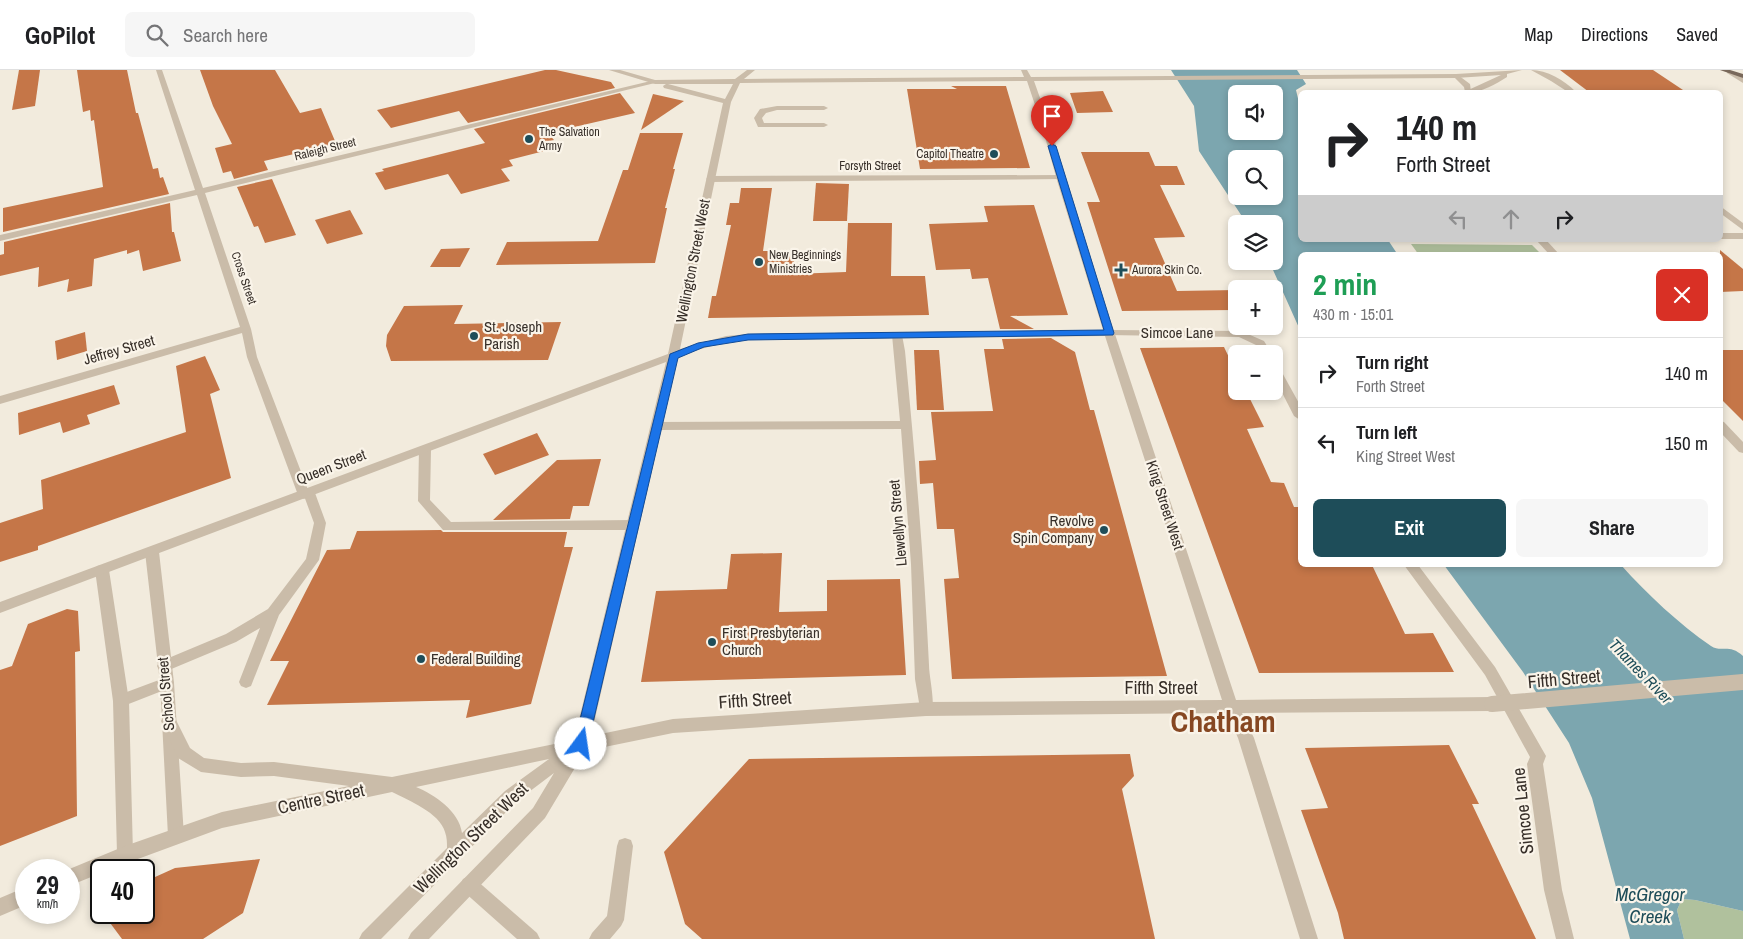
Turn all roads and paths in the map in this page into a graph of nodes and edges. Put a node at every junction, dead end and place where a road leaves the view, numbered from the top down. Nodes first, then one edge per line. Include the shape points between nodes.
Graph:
1 (159, 70) edge
2 (612, 70) edge
3 (752, 70) edge
4 (1534, 70) edge
5 (1515, 71) edge
6 (1726, 71) edge
7 (1026, 74) edge
8 (1456, 76) junction
9 (1743, 76) edge
10 (738, 80) junction
11 (1743, 81) edge
12 (655, 82) junction
13 (1468, 90) edge
14 (1474, 90) edge
15 (1569, 90) edge
16 (727, 102) junction
17 (824, 108) dead end
18 (824, 125) dead end
19 (1060, 177) junction
20 (710, 179) junction
21 (199, 192) junction
22 (1723, 211) edge
23 (1743, 227) edge
24 (1723, 236) edge
25 (1743, 236) edge
26 (0, 238) edge
27 (1543, 242) edge
28 (1552, 252) edge
29 (246, 329) junction
30 (1110, 333) junction
31 (897, 336) junction
32 (1261, 345) edge
33 (673, 356) junction
34 (1283, 383) edge
35 (0, 400) edge
36 (1298, 412) edge
37 (906, 425) junction
38 (657, 426) junction
39 (1723, 428) edge
40 (1730, 435) junction
41 (1743, 435) edge
42 (425, 449) junction
43 (1743, 449) edge
44 (306, 494) junction
45 (633, 525) junction
46 (152, 552) junction
47 (1412, 567) edge
48 (102, 570) junction
49 (0, 608) edge
50 (273, 612) junction
51 (164, 666) junction
52 (246, 682) dead end
53 (1743, 682) edge
54 (167, 683) junction
55 (121, 701) junction
56 (1231, 706) junction
57 (926, 709) junction
58 (169, 721) junction
59 (581, 744) junction
60 (391, 784) junction
61 (176, 836) junction
62 (625, 846) dead end
63 (456, 851) junction
64 (125, 854) junction
65 (80, 873) edge
66 (469, 885) junction
67 (15, 901) edge
68 (0, 907) edge
69 (368, 939) edge
70 (417, 939) edge
71 (531, 939) edge
72 (598, 939) edge
73 (1309, 939) edge
74 (1565, 939) edge

1 - 21 street, Cross Street
2 - 12 street
3 - 10 street
4 - 15 street
5 - 8 street
5 - 14 street
6 - 9 main road
6 - 11 street
7 - 8 street via 1139,78
7 - 10 street
7 - 19 street, King Street West via 1033,86
8 - 13 street
10 - 12 street
10 - 16 street, Wellington Street West
12 - 16 street
12 - 21 street, Raleigh Street
16 - 20 street, Wellington Street West
17 - 18 street via 777,108 763,111 758,118 761,125
19 - 20 street, Forsyth Street
19 - 30 street, King Street West
20 - 33 street, Wellington Street West
21 - 26 street, Raleigh Street
21 - 29 street, Cross Street
22 - 23 street
24 - 25 street
27 - 28 street
29 - 35 street, Jeffrey Street
29 - 44 street, Cross Street via 252,357
30 - 31 street, Simcoe Lane
30 - 32 street, Simcoe Lane via 1241,334
30 - 56 street, King Street West
31 - 33 street, Queen Street via 748,337 701,345
31 - 37 street, Llewellyn Street
33 - 38 street, Wellington Street West
33 - 42 street, Queen Street
34 - 36 street
37 - 38 street
37 - 57 street, Llewellyn Street
38 - 45 street, Wellington Street West
39 - 40 street
40 - 41 street
40 - 43 street
42 - 44 street, Queen Street
42 - 45 street via 424,501 448,527
44 - 46 street, Queen Street
44 - 50 street, Cross Street via 320,523 312,560
45 - 59 street, Wellington Street West
46 - 48 street, Queen Street
46 - 51 street, School Street
47 - 74 street, Simcoe Lane via 1490,671 1538,756 1535,764 1553,890
48 - 49 street, Queen Street
48 - 55 street
50 - 51 street via 231,638
50 - 52 street
51 - 54 street, School Street
53 - 56 street, Fifth Street, bridge via 1492,704
54 - 55 street
54 - 58 street, School Street
55 - 64 street
56 - 57 street, Fifth Street
56 - 73 street, King Street West via 1246,738
57 - 59 street, Fifth Street via 673,726
58 - 60 street via 184,754 201,765 241,770 274,769
58 - 61 street, School Street
59 - 60 street, Centre Street
59 - 63 street, Wellington Street West via 510,796
59 - 66 street, Wellington Street West via 539,814
60 - 61 street, Centre Street via 222,820
60 - 63 street via 437,808 453,827
61 - 64 street, Centre Street
62 - 72 street via 615,920
63 - 69 street, Wellington Street West
64 - 65 street, Centre Street
66 - 70 street, Wellington Street West
66 - 71 street
67 - 68 street

